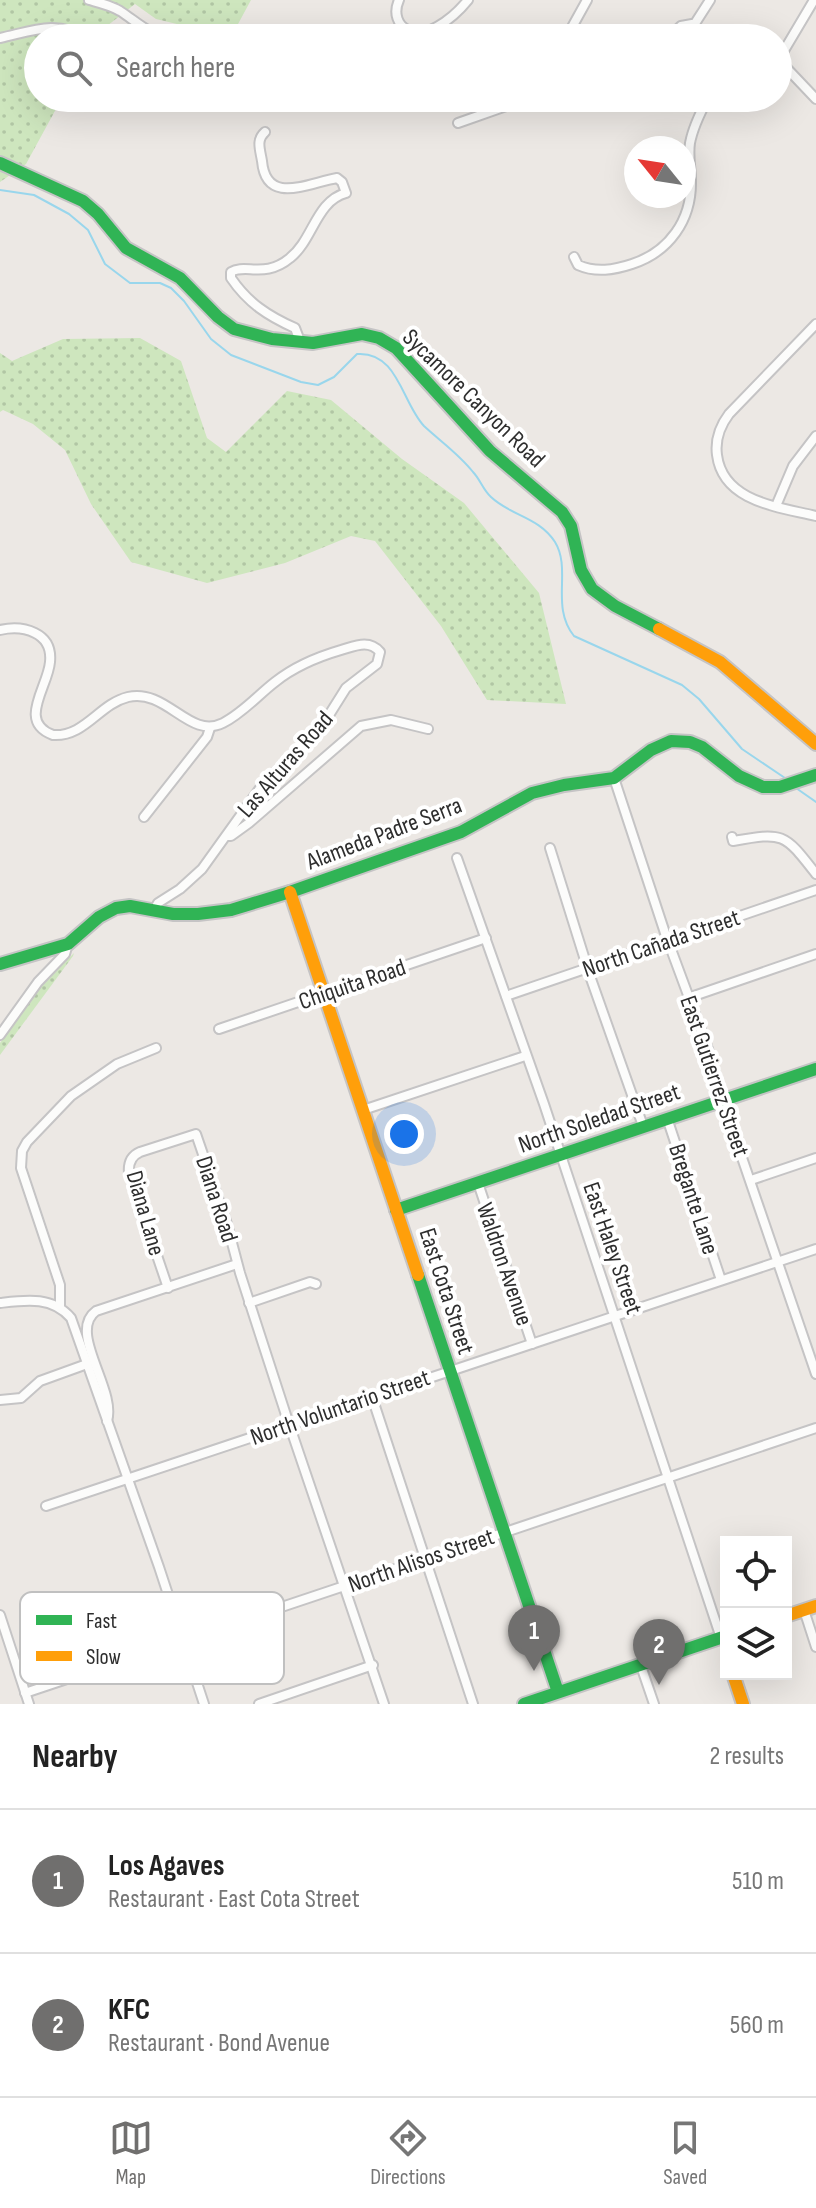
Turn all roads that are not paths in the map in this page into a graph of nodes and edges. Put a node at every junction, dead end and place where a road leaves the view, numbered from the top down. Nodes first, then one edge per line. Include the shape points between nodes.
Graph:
1 (89, 0) edge
2 (399, 0) edge
3 (468, 0) edge
4 (587, 0) edge
5 (710, 0) edge
6 (814, 0) edge
7 (136, 24) edge
8 (401, 24) edge
9 (440, 24) edge
10 (574, 24) edge
11 (695, 24) edge
12 (24, 32) edge
13 (792, 37) edge
14 (0, 38) edge
15 (792, 73) edge
16 (816, 99) edge
17 (489, 112) edge
18 (701, 112) edge
19 (458, 123) dead end
20 (265, 132) dead end
21 (0, 163) edge
22 (574, 257) dead end
23 (816, 324) edge
24 (300, 341) junction
25 (816, 436) edge
26 (776, 506) junction
27 (816, 516) edge
28 (0, 630) edge
29 (210, 728) junction
30 (428, 729) dead end
31 (816, 744) edge
32 (815, 775) edge
33 (614, 778) junction
34 (144, 817) dead end
35 (226, 836) junction
36 (732, 837) dead end
37 (550, 848) dead end
38 (457, 858) dead end
39 (816, 874) edge
40 (816, 890) edge
41 (290, 892) junction
42 (154, 910) junction
43 (486, 938) junction
44 (668, 941) junction
45 (68, 944) junction
46 (816, 954) edge
47 (0, 964) edge
48 (588, 969) junction
49 (323, 993) junction
50 (506, 996) junction
51 (688, 998) junction
52 (219, 1029) dead end
53 (0, 1035) edge
54 (156, 1048) dead end
55 (525, 1056) junction
56 (816, 1069) edge
57 (723, 1100) junction
58 (363, 1110) junction
59 (667, 1118) junction
60 (643, 1126) junction
61 (196, 1134) joint
62 (559, 1156) junction
63 (816, 1158) edge
64 (751, 1180) junction
65 (478, 1183) junction
66 (396, 1210) junction
67 (816, 1249) edge
68 (778, 1261) junction
69 (237, 1264) junction
70 (721, 1280) junction
71 (316, 1284) dead end
72 (168, 1288) junction
73 (0, 1303) edge
74 (249, 1303) junction
75 (60, 1307) junction
76 (613, 1317) junction
77 (532, 1344) junction
78 (87, 1364) junction
79 (450, 1370) junction
80 (816, 1374) edge
81 (372, 1397) junction
82 (0, 1400) edge
83 (107, 1421) junction
84 (290, 1426) junction
85 (816, 1428) edge
86 (667, 1478) junction
87 (128, 1479) junction
88 (46, 1506) dead end
89 (504, 1531) junction
90 (425, 1558) junction
91 (344, 1586) junction
92 (166, 1592) edge
93 (284, 1606) edge
94 (810, 1608) edge
95 (0, 1615) edge
96 (720, 1626) edge
97 (720, 1638) edge
98 (816, 1647) edge
99 (373, 1665) junction
100 (641, 1666) junction
101 (20, 1677) edge
102 (735, 1680) edge
103 (22, 1684) edge
104 (52, 1684) edge
105 (197, 1684) edge
106 (25, 1693) junction
107 (560, 1698) edge
108 (29, 1704) edge
109 (204, 1704) edge
110 (259, 1704) edge
111 (384, 1704) edge
112 (473, 1704) edge
113 (524, 1704) edge
114 (654, 1704) edge
115 (743, 1704) edge

1 - 7 street via 109,5
2 - 8 street
3 - 9 street
4 - 10 street
5 - 11 street
6 - 13 street
12 - 14 street
15 - 16 street
17 - 19 street
18 - 22 street via 689,153 690,201 675,235 648,259 617,269 585,269
20 - 24 street via 259,142 268,182 288,188 337,178 346,193 331,199 305,242 284,263 231,272 249,301 295,328
21 - 24 street, Sycamore Canyon Road via 83,201 126,248 180,278 229,325 252,335
23 - 26 street via 736,405 718,435 717,457 727,481 748,498
24 - 31 street, Sycamore Canyon Road via 318,343 362,334 396,348 490,451 562,512 571,526 584,577 595,593 711,656
25 - 26 street via 793,466
26 - 27 street
28 - 29 street via 27,629 46,645 51,661 35,714 49,734 68,734 115,702 142,696
29 - 34 street
29 - 35 street, Las Alturas Road via 309,661 360,645 380,652 377,664 346,688 319,731 263,784
30 - 35 street via 391,720 361,726 249,823
32 - 33 street, Alameda Padre Serra via 763,787 739,776 706,749 676,740 658,746
33 - 41 street, Alameda Padre Serra via 532,793 450,836
33 - 44 street, East Gutierrez Street
35 - 42 street, Las Alturas Road via 197,874
36 - 39 street via 782,837
37 - 48 street
38 - 43 street, East Haley Street
40 - 44 street, North Cañada Street
41 - 42 street, Alameda Padre Serra via 231,910
41 - 49 street, East Cota Street
42 - 45 street, Alameda Padre Serra via 116,908
43 - 49 street, Chiquita Road
43 - 50 street, East Haley Street
44 - 48 street, North Cañada Street
44 - 51 street, East Gutierrez Street
45 - 47 street, Alameda Padre Serra
45 - 53 street
46 - 51 street
48 - 50 street, North Cañada Street
48 - 60 street
49 - 52 street, Chiquita Road
49 - 58 street, East Cota Street
50 - 55 street, East Haley Street
51 - 57 street, East Gutierrez Street
54 - 75 street via 100,1073 71,1096 22,1151 21,1168 58,1278
55 - 58 street
55 - 62 street, East Haley Street
56 - 57 street, North Soledad Street
57 - 59 street, North Soledad Street
57 - 64 street, East Gutierrez Street
58 - 66 street, East Cota Street
59 - 60 street, North Soledad Street
59 - 70 street, Bregante Lane
60 - 62 street, North Soledad Street
61 - 69 street, Diana Road
61 - 72 street, Diana Lane via 140,1152 129,1164
62 - 65 street, North Soledad Street
62 - 76 street, East Haley Street
63 - 64 street
64 - 68 street, East Gutierrez Street
65 - 66 street, North Soledad Street
65 - 77 street, Waldron Avenue
66 - 79 street, East Cota Street
67 - 68 street, North Voluntario Street
68 - 70 street, North Voluntario Street
68 - 80 street, East Gutierrez Street
69 - 72 street
69 - 74 street, Diana Road
70 - 76 street, North Voluntario Street
71 - 74 street
72 - 83 street via 96,1311 85,1324 108,1403
73 - 75 street via 32,1300
74 - 84 street, Diana Road
75 - 78 street via 72,1321
76 - 77 street, North Voluntario Street
76 - 86 street, East Haley Street
77 - 79 street, North Voluntario Street
78 - 82 street via 43,1379 21,1398
78 - 83 street
79 - 81 street, North Voluntario Street
79 - 89 street, East Cota Street
81 - 84 street, North Voluntario Street
81 - 90 street
83 - 87 street
84 - 87 street, North Voluntario Street
84 - 91 street, Diana Road
85 - 86 street, North Alisos Street
86 - 89 street, North Alisos Street
86 - 96 street, East Haley Street
87 - 88 street, North Voluntario Street
87 - 92 street
89 - 90 street, North Alisos Street
89 - 107 street, East Cota Street
90 - 91 street, North Alisos Street
90 - 112 street
91 - 93 street, North Alisos Street
91 - 99 street, Diana Road
94 - 98 street
95 - 101 street
97 - 100 street
99 - 110 street
99 - 111 street, Diana Road
100 - 107 street
100 - 114 street
102 - 115 street
103 - 106 street
104 - 106 street, North Alisos Street
105 - 109 street
106 - 108 street
107 - 113 street

